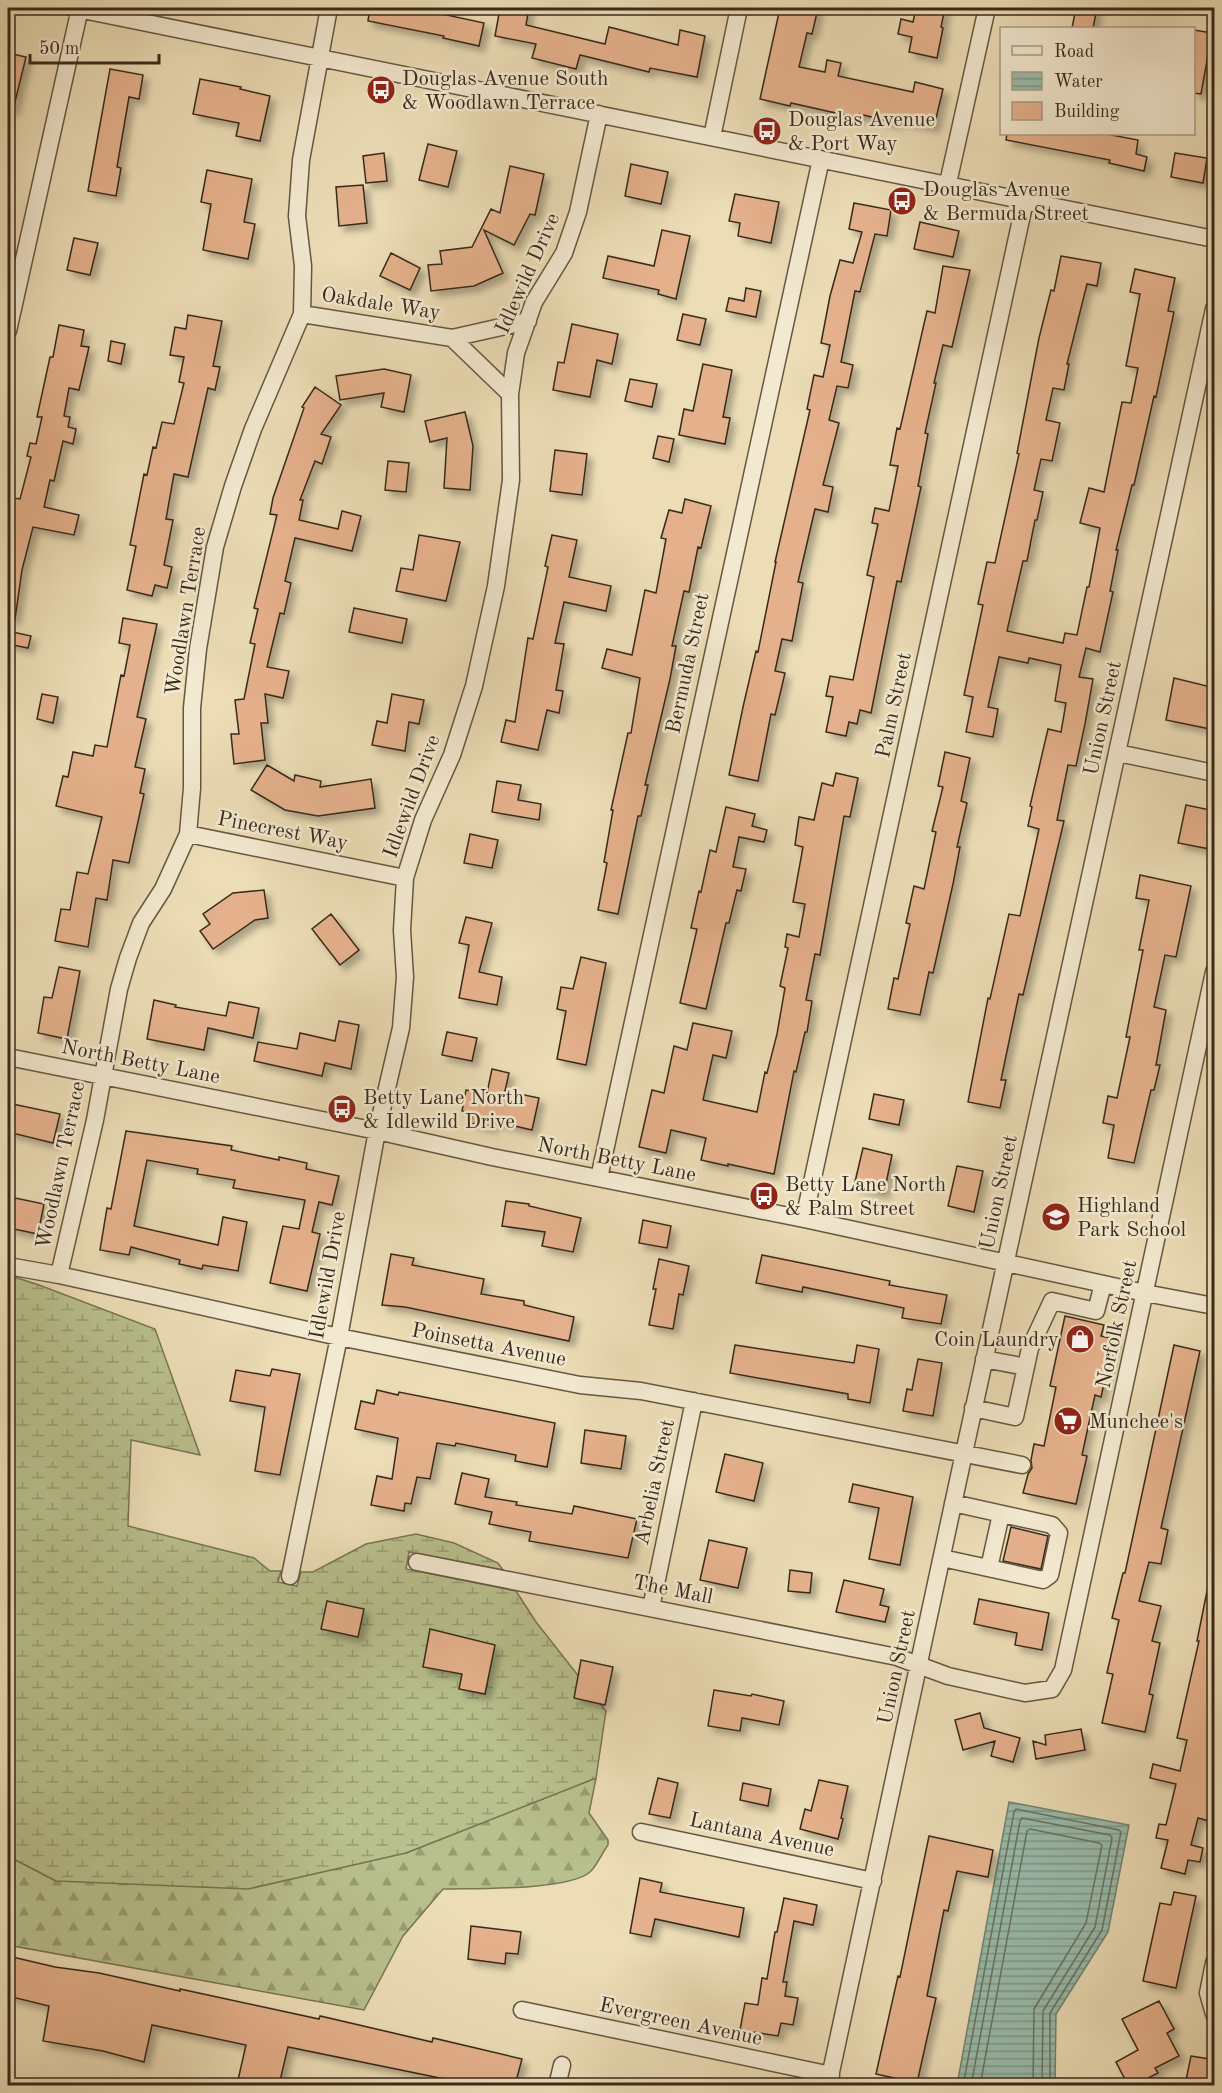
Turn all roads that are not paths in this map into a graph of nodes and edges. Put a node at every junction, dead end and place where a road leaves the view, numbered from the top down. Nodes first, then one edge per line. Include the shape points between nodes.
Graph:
1 (78, 8) edge
2 (329, 8) edge
3 (739, 8) edge
4 (987, 8) edge
5 (319, 58) junction
6 (599, 114) junction
7 (712, 137) junction
8 (821, 159) junction
9 (948, 183) junction
10 (1025, 201) junction
11 (1215, 239) edge
12 (1215, 309) edge
13 (302, 314) junction
14 (528, 321) junction
15 (8, 331) edge
16 (452, 338) junction
17 (510, 393) junction
18 (1118, 753) junction
19 (1215, 773) edge
20 (188, 834) junction
21 (405, 878) junction
22 (1215, 972) edge
23 (8, 1057) edge
24 (102, 1076) junction
25 (377, 1131) junction
26 (599, 1178) junction
27 (804, 1219) junction
28 (1006, 1262) junction
29 (8, 1266) edge
30 (1059, 1274) junction
31 (59, 1275) junction
32 (1102, 1284) junction
33 (1145, 1293) junction
34 (1052, 1301) junction
35 (1215, 1306) edge
36 (339, 1337) junction
37 (984, 1359) junction
38 (1026, 1367) junction
39 (694, 1401) junction
40 (974, 1408) junction
41 (964, 1453) junction
42 (1022, 1466) dead end
43 (953, 1503) junction
44 (1001, 1514) junction
45 (942, 1558) junction
46 (417, 1562) dead end
47 (989, 1568) junction
48 (290, 1576) dead end
49 (651, 1608) junction
50 (920, 1666) junction
51 (641, 1832) dead end
52 (873, 1881) junction
53 (1215, 1963) edge
54 (522, 2010) dead end
55 (1215, 2014) edge
56 (562, 2066) dead end
57 (830, 2080) edge
58 (558, 2085) edge

1 - 5 street
1 - 15 street
2 - 5 street, Woodlawn Terrace
3 - 7 street
4 - 9 street
5 - 6 street
5 - 13 street, Woodlawn Terrace via 300,171 297,216 303,266
6 - 7 street
6 - 14 street, Idlewild Drive via 578,212 564,253 534,302
7 - 8 street
8 - 9 street
8 - 26 street, Bermuda Street
9 - 10 street
10 - 11 street
10 - 27 street, Palm Street
12 - 18 street, Union Street
13 - 16 street, Oakdale Way
13 - 20 street, Woodlawn Terrace via 253,429 215,547 192,708
14 - 16 street, Oakdale Way
14 - 17 street, Idlewild Drive via 516,353
16 - 17 street, Oakdale Way
17 - 21 street, Idlewild Drive via 511,480 496,586 474,686
18 - 19 street
18 - 28 street, Union Street
20 - 21 street, Pinecrest Way
20 - 24 street, Woodlawn Terrace via 163,889 141,923 128,958
21 - 25 street, Idlewild Drive via 401,1029
22 - 33 street, Norfolk Street
23 - 24 street, North Betty Lane
24 - 25 street, North Betty Lane
24 - 31 street, Woodlawn Terrace
25 - 26 street, North Betty Lane
25 - 36 street, Idlewild Drive
26 - 27 street, North Betty Lane
27 - 28 street, North Betty Lane
28 - 30 street, North Betty Lane
28 - 37 street, Union Street
29 - 31 street, Poinsetta Avenue
30 - 32 street, North Betty Lane
30 - 34 street
31 - 36 street, Poinsetta Avenue
32 - 33 street, North Betty Lane
32 - 34 street via 1096,1311
33 - 35 street, North Betty Lane
33 - 50 street, Norfolk Street via 1063,1670 1052,1689 1025,1693
34 - 38 street via 1030,1348
36 - 39 street, Poinsetta Avenue via 580,1385
36 - 48 street, Idlewild Drive
37 - 38 street
37 - 40 street, Union Street
38 - 40 street via 1015,1417
39 - 41 street, Poinsetta Avenue
39 - 49 street, Arbelia Street
40 - 41 street, Union Street
41 - 42 street, Poinsetta Avenue
41 - 43 street, Union Street
43 - 44 street
43 - 45 street, Union Street
44 - 47 street
44 - 47 street via 1056,1528 1059,1533 1050,1575 1043,1580
45 - 47 street
45 - 50 street, Union Street
46 - 49 street, The Mall
49 - 50 street, The Mall via 897,1657
50 - 52 street, Union Street
51 - 52 street, Lantana Avenue
52 - 57 street, Union Street
53 - 55 street via 1208,1993
54 - 57 street, Evergreen Avenue
56 - 58 street

